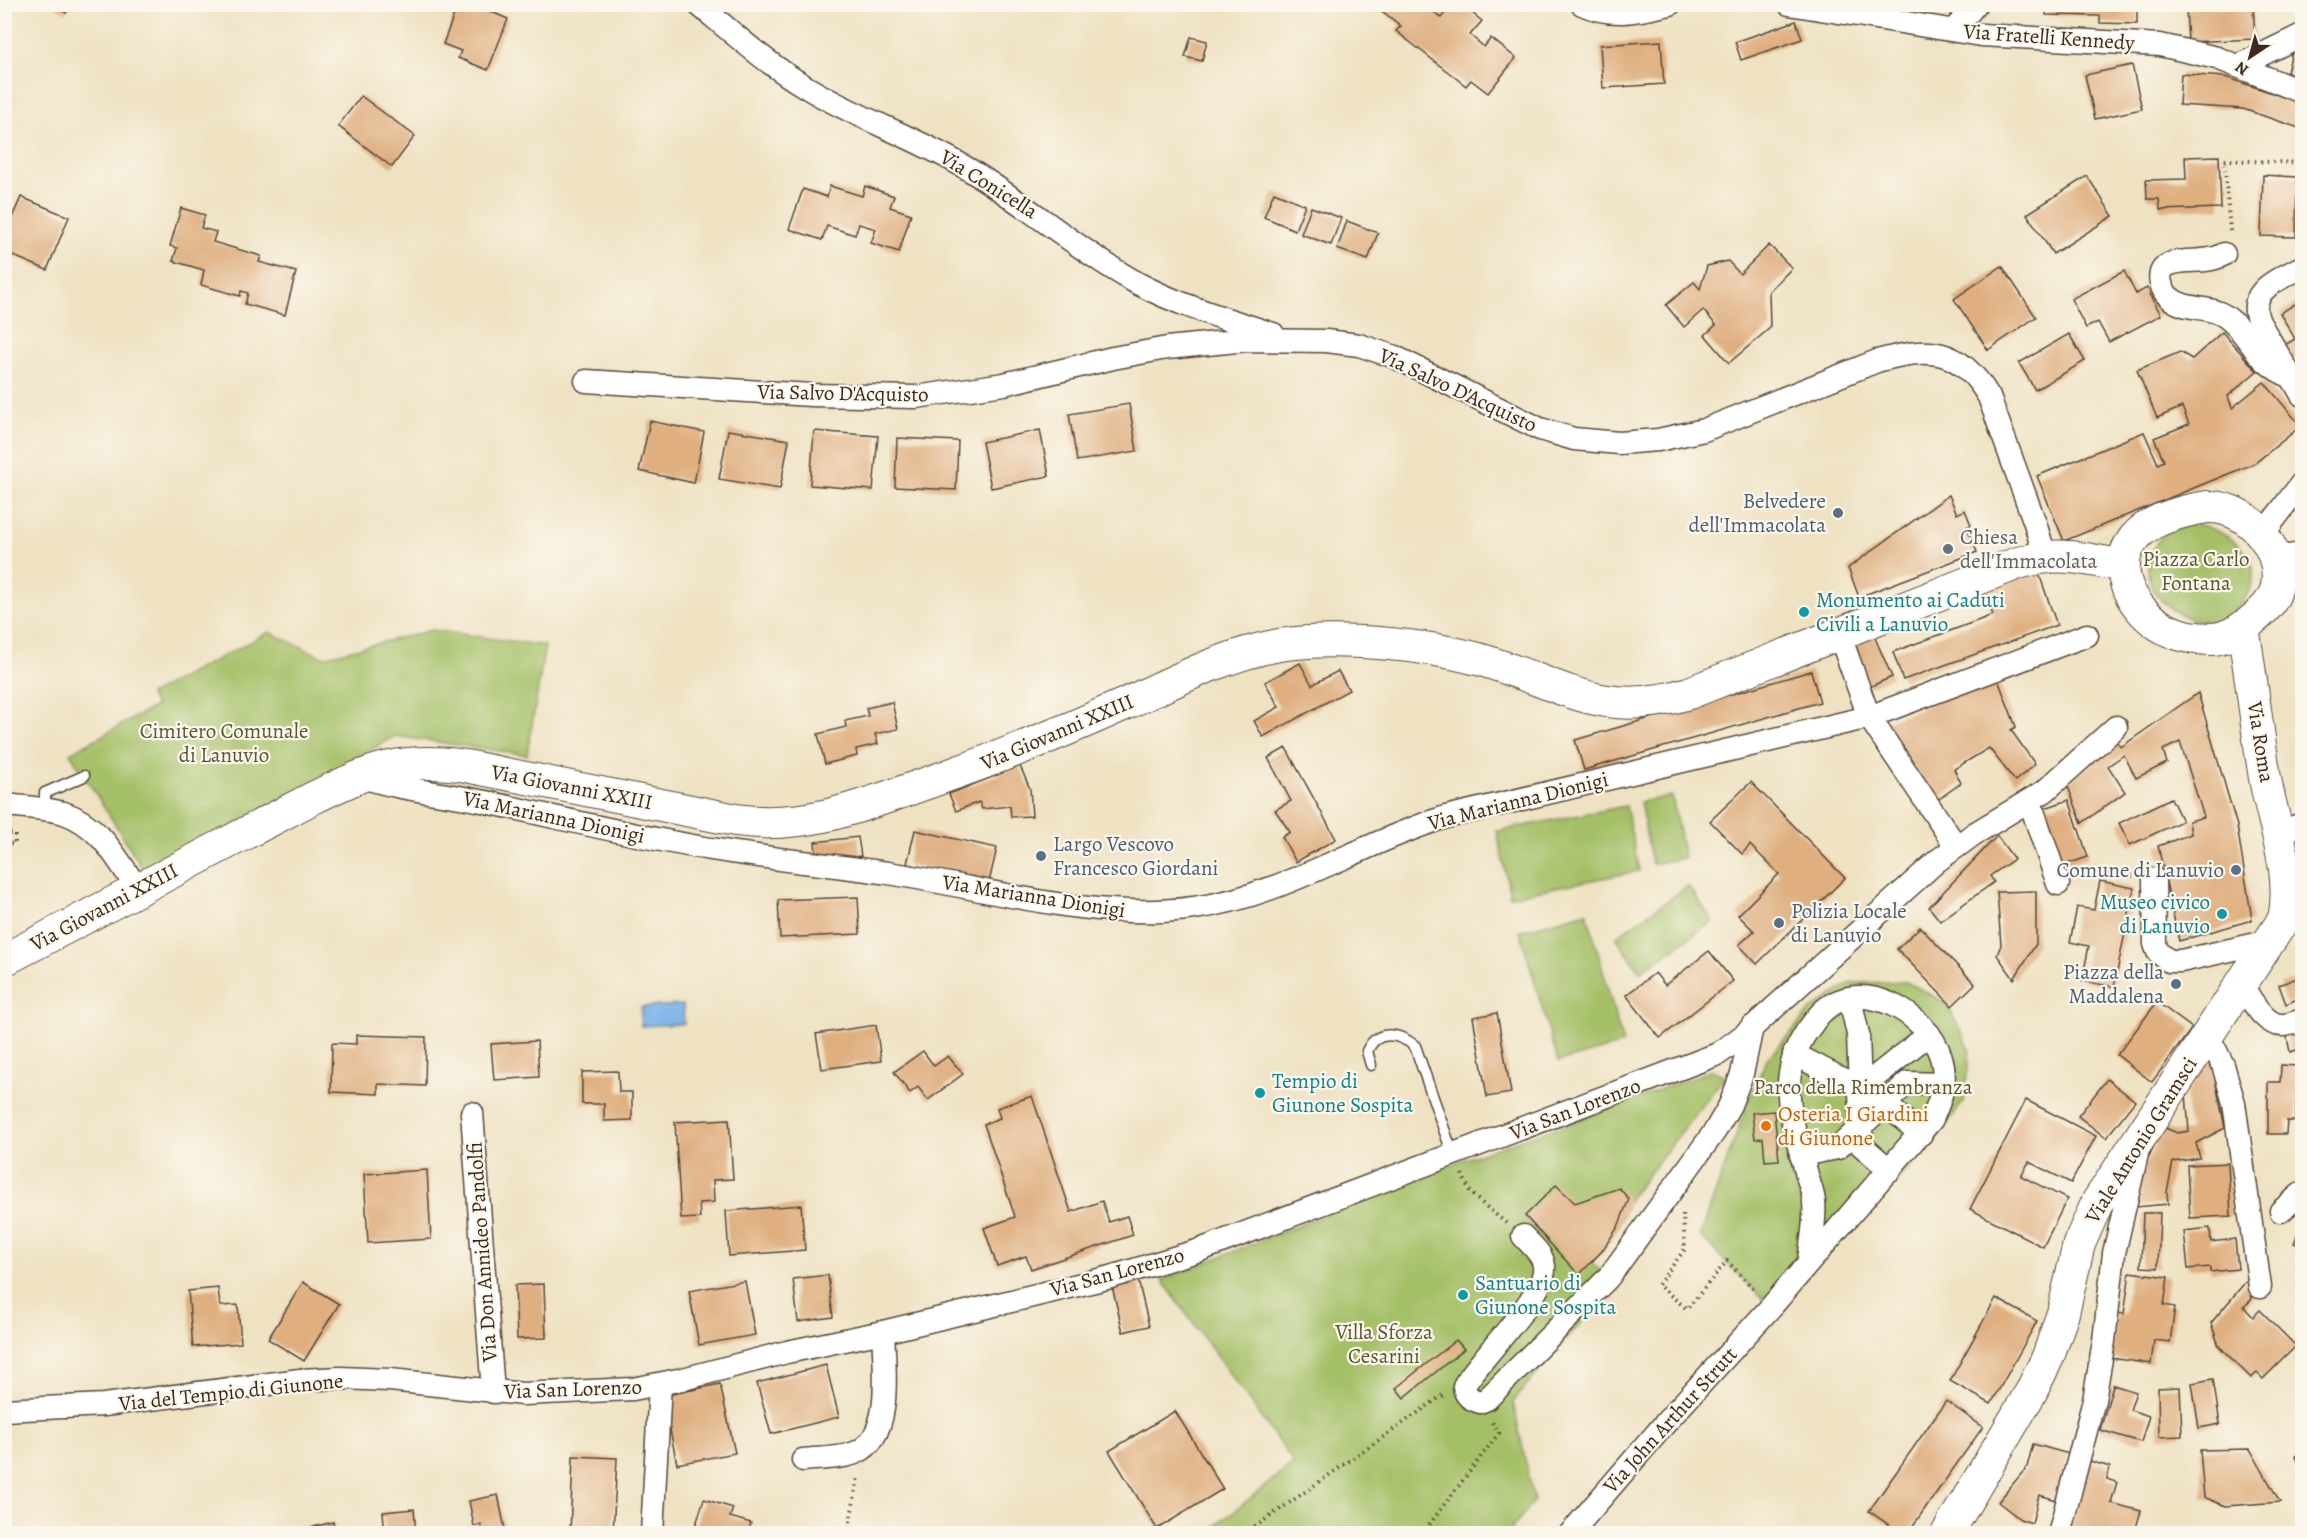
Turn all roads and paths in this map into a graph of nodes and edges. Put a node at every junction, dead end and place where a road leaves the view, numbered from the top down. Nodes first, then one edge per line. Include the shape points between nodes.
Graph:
1 (698, 4) edge
2 (1582, 4) edge
3 (1670, 4) edge
4 (1789, 4) edge
5 (1976, 4) edge
6 (1954, 30) junction
7 (2302, 35) edge
8 (2238, 66) junction
9 (2302, 92) edge
10 (2302, 163) edge
11 (2224, 254) joint
12 (2302, 267) edge
13 (1292, 340) junction
14 (586, 381) dead end
15 (2297, 386) edge
16 (2302, 483) edge
17 (2280, 549) edge
18 (2045, 556) junction
19 (2124, 566) junction
20 (2243, 627) junction
21 (1839, 633) junction
22 (2087, 635) dead end
23 (1869, 717) junction
24 (2116, 727) dead end
25 (84, 776) dead end
26 (360, 776) junction
27 (2030, 802) junction
28 (4, 805) edge
29 (45, 810) junction
30 (4, 833) edge
31 (2287, 838) edge
32 (4, 843) edge
33 (1956, 846) junction
34 (2154, 879) joint
35 (2058, 884) joint
36 (137, 888) junction
37 (2285, 924) edge
38 (4, 960) edge
39 (2241, 985) junction
40 (1850, 999) junction
41 (2302, 1020) edge
42 (1752, 1027) junction
43 (1929, 1034) junction
44 (2208, 1035) junction
45 (1794, 1054) junction
46 (1371, 1065) dead end
47 (1943, 1084) junction
48 (1860, 1089) junction
49 (1886, 1103) junction
50 (472, 1113) dead end
51 (1862, 1126) junction
52 (1921, 1134) junction
53 (2141, 1136) junction
54 (1453, 1155) junction
55 (1801, 1155) junction
56 (1890, 1170) junction
57 (2302, 1193) edge
58 (2281, 1211) dead end
59 (1523, 1236) joint
60 (1685, 1249) dead end
61 (1809, 1261) junction
62 (2260, 1287) dead end
63 (1771, 1307) junction
64 (883, 1332) junction
65 (1468, 1378) junction
66 (660, 1384) junction
67 (493, 1392) junction
68 (1479, 1402) junction
69 (4, 1410) edge
70 (862, 1449) junction
71 (803, 1460) dead end
72 (652, 1533) edge
73 (848, 1533) edge
74 (1245, 1533) edge
75 (1422, 1533) edge
76 (1570, 1533) edge
77 (1947, 1533) edge
78 (2059, 1533) edge

1 - 13 street, Via Conicella via 807,88 961,165 1135,282 1183,304
2 - 3 street via 1602,12 1621,13
4 - 6 street, Via Fratelli Kennedy
5 - 6 street
6 - 8 street, Via Fratelli Kennedy via 2031,39 2148,43 2192,51
7 - 8 street
8 - 9 street, Via Fratelli Kennedy
10 - 11 path via 2224,160 2230,245
11 - 15 street via 2213,260 2166,266 2160,280 2164,292 2178,303 2222,314 2240,329 2262,360
12 - 15 street via 2260,293 2255,309
13 - 14 street, Via Salvo D'Acquisto via 1167,348 1004,384 916,397 820,396
13 - 18 street, Via Salvo D'Acquisto via 1347,343 1383,352 1540,429 1575,439 1619,443 1704,430 1877,361 1912,352 1940,354 1966,368 1989,397
16 - 17 street
17 - 19 street via 2246,518 2217,507 2188,511 2155,524 2137,536
17 - 20 street via 2272,599
18 - 19 street, Via Giovanni XXIII
18 - 21 street, Via Giovanni XXIII via 2000,569
19 - 20 street via 2126,584 2136,604 2166,629 2210,639
20 - 31 street, Via Roma via 2266,779
21 - 23 street
21 - 26 street, Via Giovanni XXIII via 1689,693 1635,704 1586,698 1497,665 1434,650 1353,642 1281,645 1228,659 978,765 866,804 789,823 736,820 443,762 406,763
22 - 23 street, Via Marianna Dionigi
23 - 26 street, Via Marianna Dionigi via 1454,815 1400,832 1257,894 1195,908 1144,912 1070,905 888,873 700,848
23 - 33 street
24 - 27 street, Via San Lorenzo
25 - 29 lane via 45,793
26 - 36 street, Via Giovanni XXIII
27 - 33 street, Via San Lorenzo
27 - 35 street
28 - 29 street
29 - 36 street via 74,817 93,830
30 - 32 path via 15,834 15,844
31 - 37 street, Via Roma
33 - 42 street, Via San Lorenzo
34 - 35 path via 2105,873
34 - 37 street via 2155,944 2169,961 2181,961
36 - 38 street, Via Giovanni XXIII
37 - 39 street, Viale Antonio Gramsci
39 - 41 street via 2272,1022 2282,1026
39 - 44 street, Viale Antonio Gramsci
40 - 43 street via 1881,1000 1898,1007 1921,1023
40 - 45 street via 1833,1003 1820,1014
40 - 48 street via 1858,1034
42 - 54 street, Via San Lorenzo via 1718,1054
42 - 68 street via 1745,1065 1730,1105 1667,1197 1608,1278 1487,1399
43 - 47 street via 1941,1058
43 - 48 street
44 - 53 street, Viale Antonio Gramsci
44 - 62 street via 2223,1065 2234,1103
45 - 48 street
45 - 55 street via 1788,1098
46 - 54 lane via 1367,1051 1371,1042 1381,1036 1392,1035 1415,1046
47 - 49 street via 1908,1083
47 - 52 street, Via John Arthur Strutt via 1942,1097
48 - 49 street
48 - 51 street
49 - 51 street
49 - 52 street
50 - 67 street, Via Don Annideo Pandolfi
51 - 55 street via 1838,1148
51 - 56 street via 1862,1146
52 - 56 street, Via John Arthur Strutt
53 - 77 street, Viale Antonio Gramsci via 2104,1191 2083,1232 2058,1330 2035,1385
53 - 78 street via 2114,1253 2094,1400
54 - 59 path via 1471,1194
54 - 64 street, Via San Lorenzo via 1143,1269
55 - 61 street via 1814,1202
56 - 61 street, Via John Arthur Strutt
57 - 58 street
59 - 65 street via 1539,1254 1544,1276 1518,1316
60 - 63 path via 1658,1285 1686,1309 1727,1261
61 - 63 street, Via John Arthur Strutt
63 - 76 street, Via John Arthur Strutt
64 - 66 street, Via San Lorenzo
64 - 70 street via 882,1413 876,1431
65 - 68 street via 1464,1392
65 - 74 path
66 - 67 street, Via San Lorenzo via 599,1392
66 - 72 street
67 - 69 street, Via del Tempio di Giunone via 390,1380 327,1379 112,1404
68 - 75 path via 1499,1433
70 - 71 street via 850,1455
70 - 73 path

